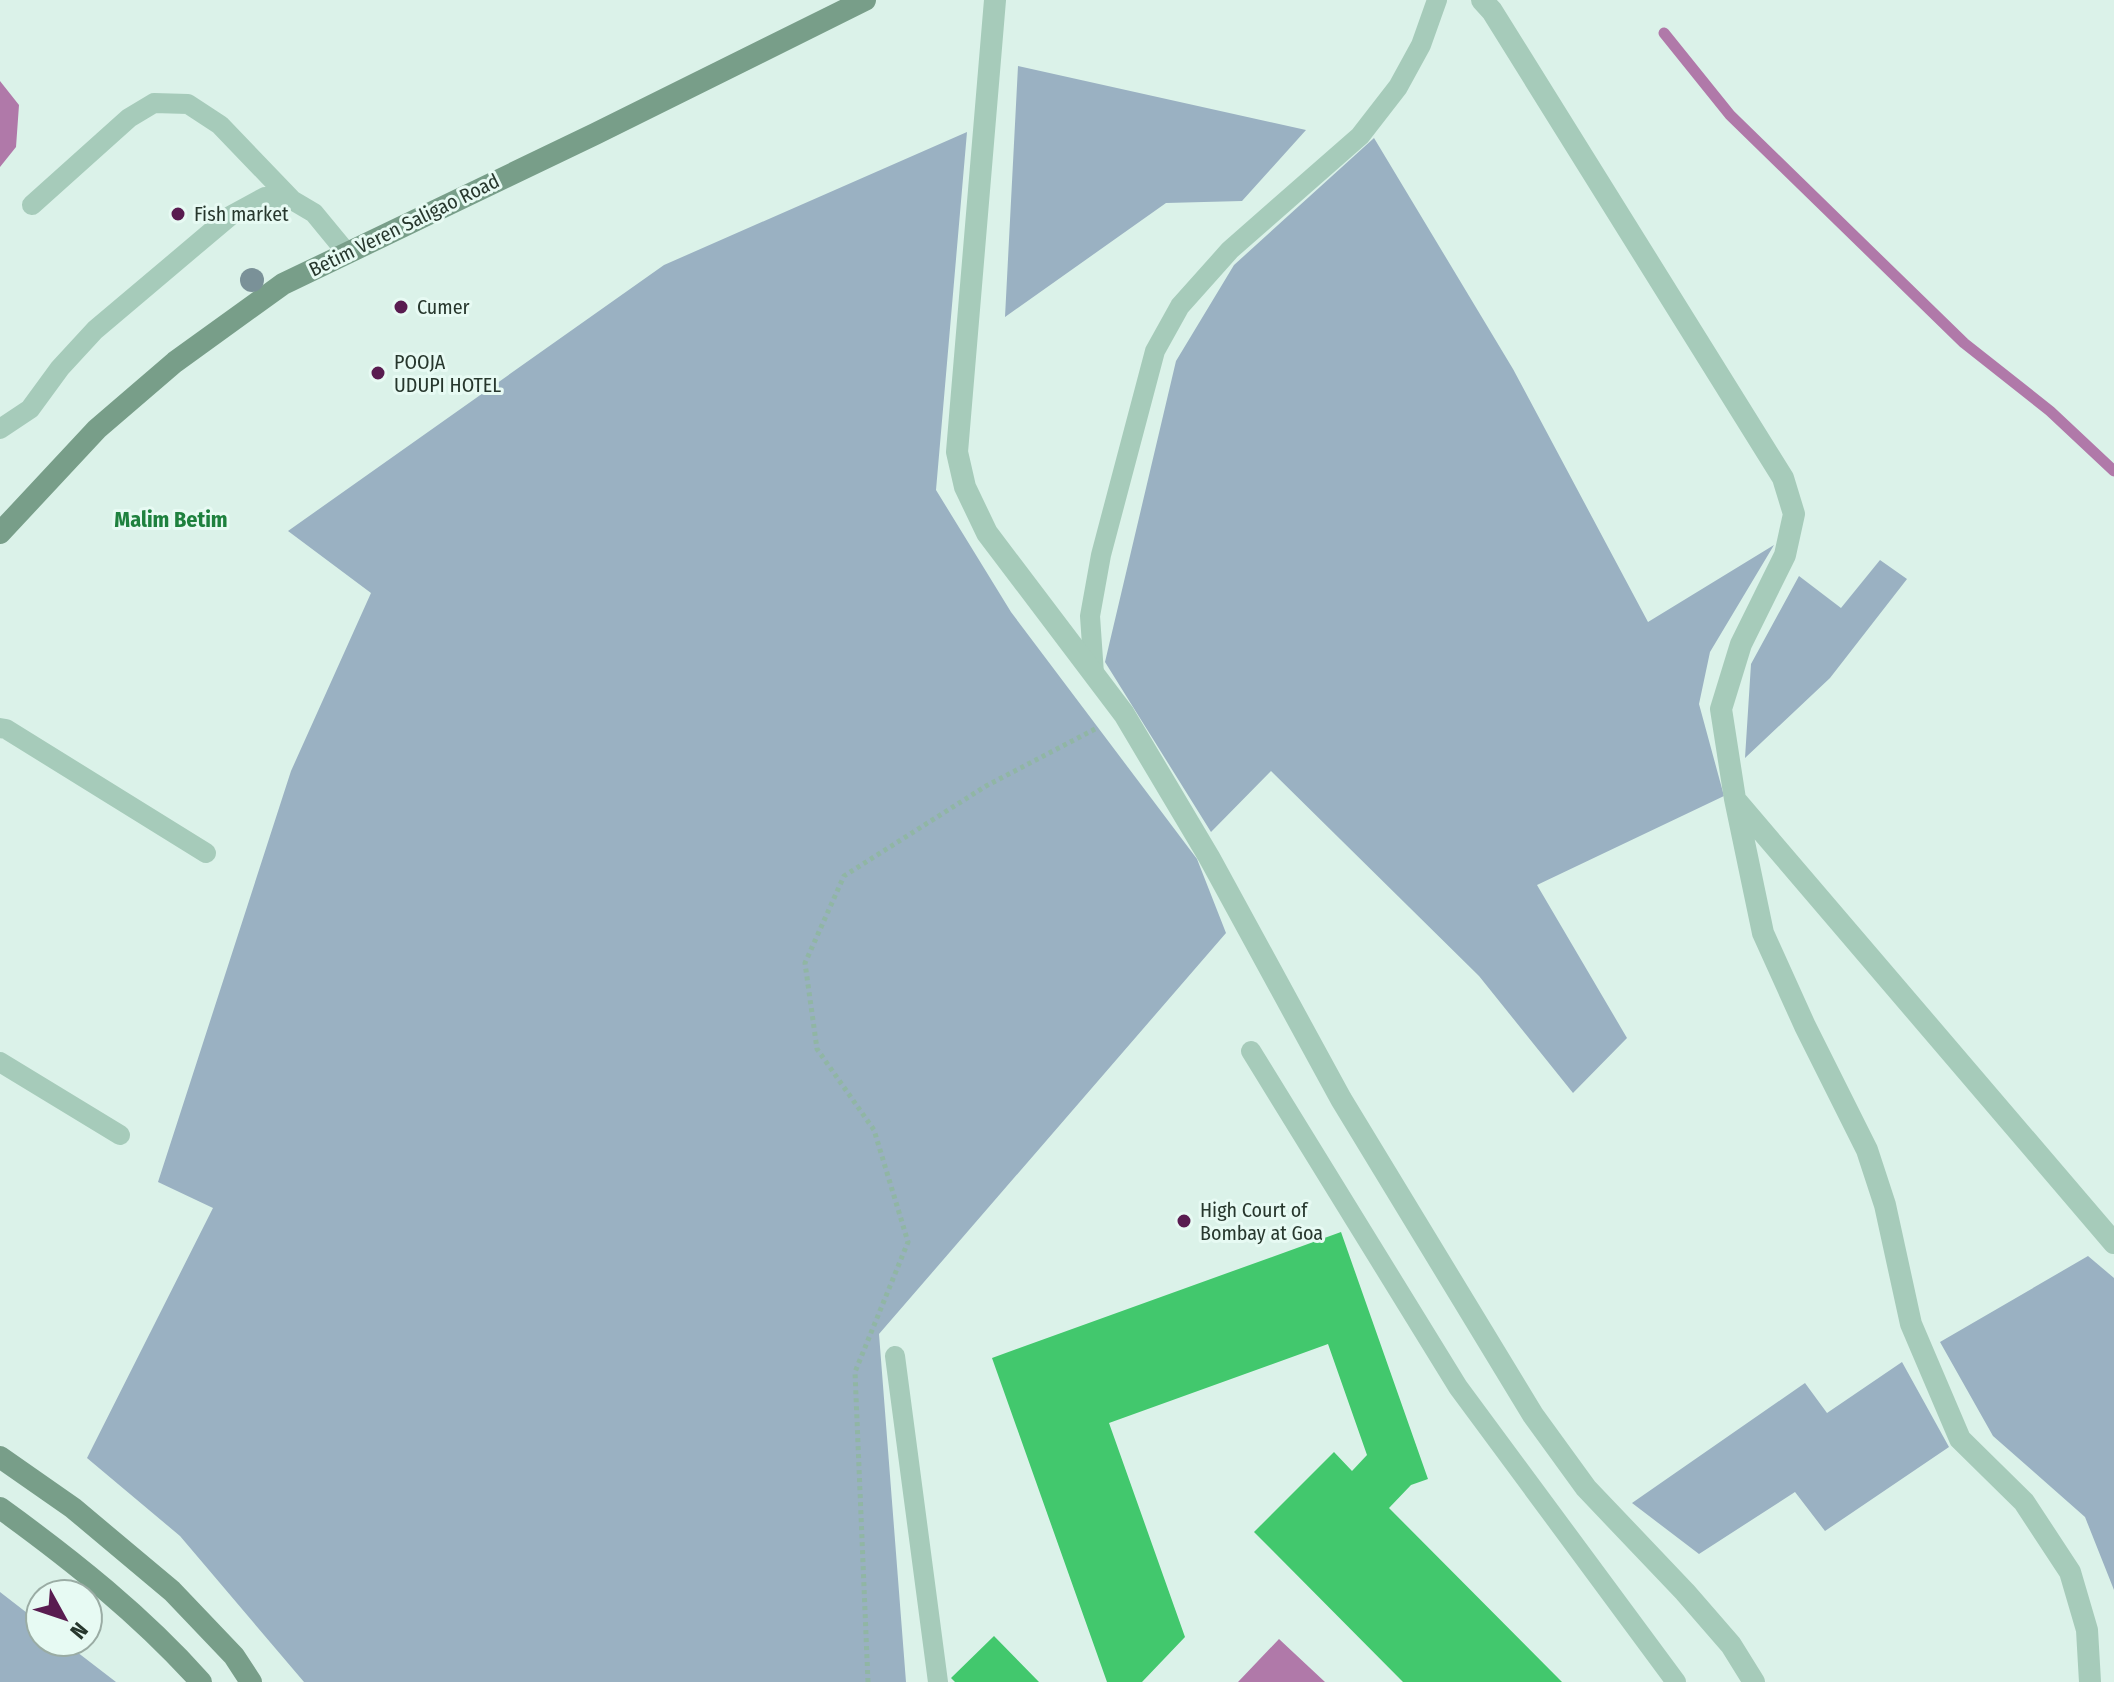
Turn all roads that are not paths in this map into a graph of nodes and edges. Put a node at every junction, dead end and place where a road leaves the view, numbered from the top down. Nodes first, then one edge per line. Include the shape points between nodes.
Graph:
1 (865, 0) edge
2 (995, 0) edge
3 (1437, 0) edge
4 (1482, 0) edge
5 (292, 200) junction
6 (32, 205) dead end
7 (347, 253) junction
8 (0, 429) edge
9 (0, 533) edge
10 (1094, 674) junction
11 (0, 728) edge
12 (1735, 799) junction
13 (206, 853) dead end
14 (1251, 1051) dead end
15 (0, 1062) edge
16 (120, 1135) dead end
17 (2114, 1243) edge
18 (895, 1356) dead end
19 (0, 1457) edge
20 (0, 1508) edge
21 (201, 1682) edge
22 (251, 1682) edge
23 (938, 1682) edge
24 (1676, 1682) edge
25 (1754, 1682) edge
26 (2090, 1682) edge

1 - 7 main road, Betim Veren Saligao Road
2 - 10 street via 957,452 965,487 987,533
3 - 10 lane via 1398,87 1360,136 1230,250 1180,306 1155,351 1101,555 1090,616
4 - 12 street via 1783,478 1794,514 1785,555 1741,644 1721,709
5 - 6 lane via 220,125 188,104 154,103 129,118
5 - 7 lane via 314,213
5 - 8 lane via 265,197 230,216 95,330 30,409
7 - 9 main road, Betim Veren Saligao Road via 283,284 175,362 97,429
10 - 25 street via 1124,714 1209,857 1341,1099 1533,1415 1586,1488 1731,1645
11 - 13 lane
12 - 17 street
12 - 26 street via 1763,933 1867,1150 1911,1324 1960,1439 2024,1502 2070,1572 2087,1630
14 - 24 lane via 1458,1387
15 - 16 lane
18 - 23 lane
19 - 22 main road via 73,1508 172,1591 234,1656
20 - 21 main road via 149,1626

